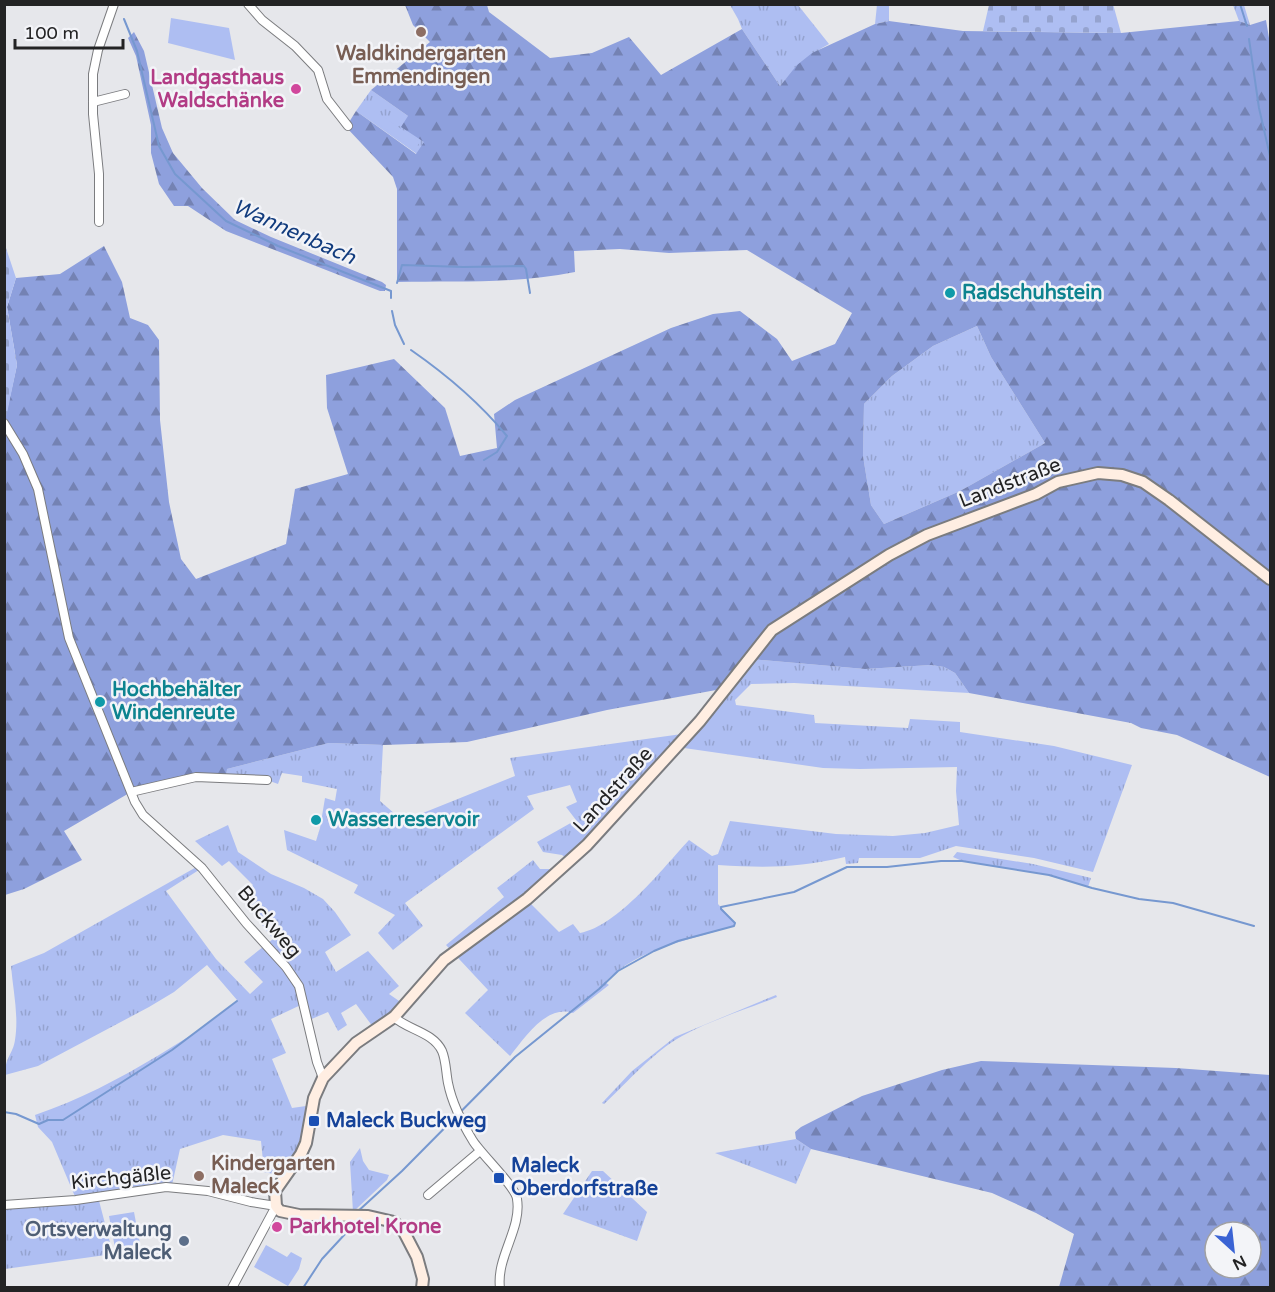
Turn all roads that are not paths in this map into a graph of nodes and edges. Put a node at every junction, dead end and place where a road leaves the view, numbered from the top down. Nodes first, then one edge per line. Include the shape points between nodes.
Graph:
1 (114, 4) edge
2 (248, 4) edge
3 (125, 94) dead end
4 (93, 102) junction
5 (348, 126) dead end
6 (99, 222) dead end
7 (5, 423) edge
8 (1270, 579) edge
9 (267, 780) dead end
10 (131, 792) junction
11 (394, 1017) junction
12 (323, 1078) junction
13 (480, 1151) junction
14 (428, 1195) dead end
15 (4, 1205) edge
16 (276, 1206) junction
17 (232, 1287) edge
18 (422, 1287) edge
19 (500, 1287) edge

1 - 4 street via 98,50
2 - 5 street via 318,70 327,99
3 - 4 street
4 - 6 street
7 - 10 street, Buckweg via 38,489 69,638
8 - 11 street, Landstraße via 1143,482 1122,475 1098,473 1058,482 927,535 772,630 700,721 587,845 526,899 444,960
9 - 10 street via 196,777
10 - 12 street, Buckweg via 143,814 202,868 299,986
11 - 12 street, Landstraße via 356,1043
11 - 13 street via 428,1037 442,1051 455,1105
12 - 16 street, Landstraße via 314,1098 306,1143 275,1191
13 - 14 street
13 - 19 street via 517,1197 515,1220 500,1266
15 - 16 street, Kirchgäßle via 175,1187
16 - 17 street
16 - 18 street via 280,1211 299,1215 368,1216 394,1222 417,1257

